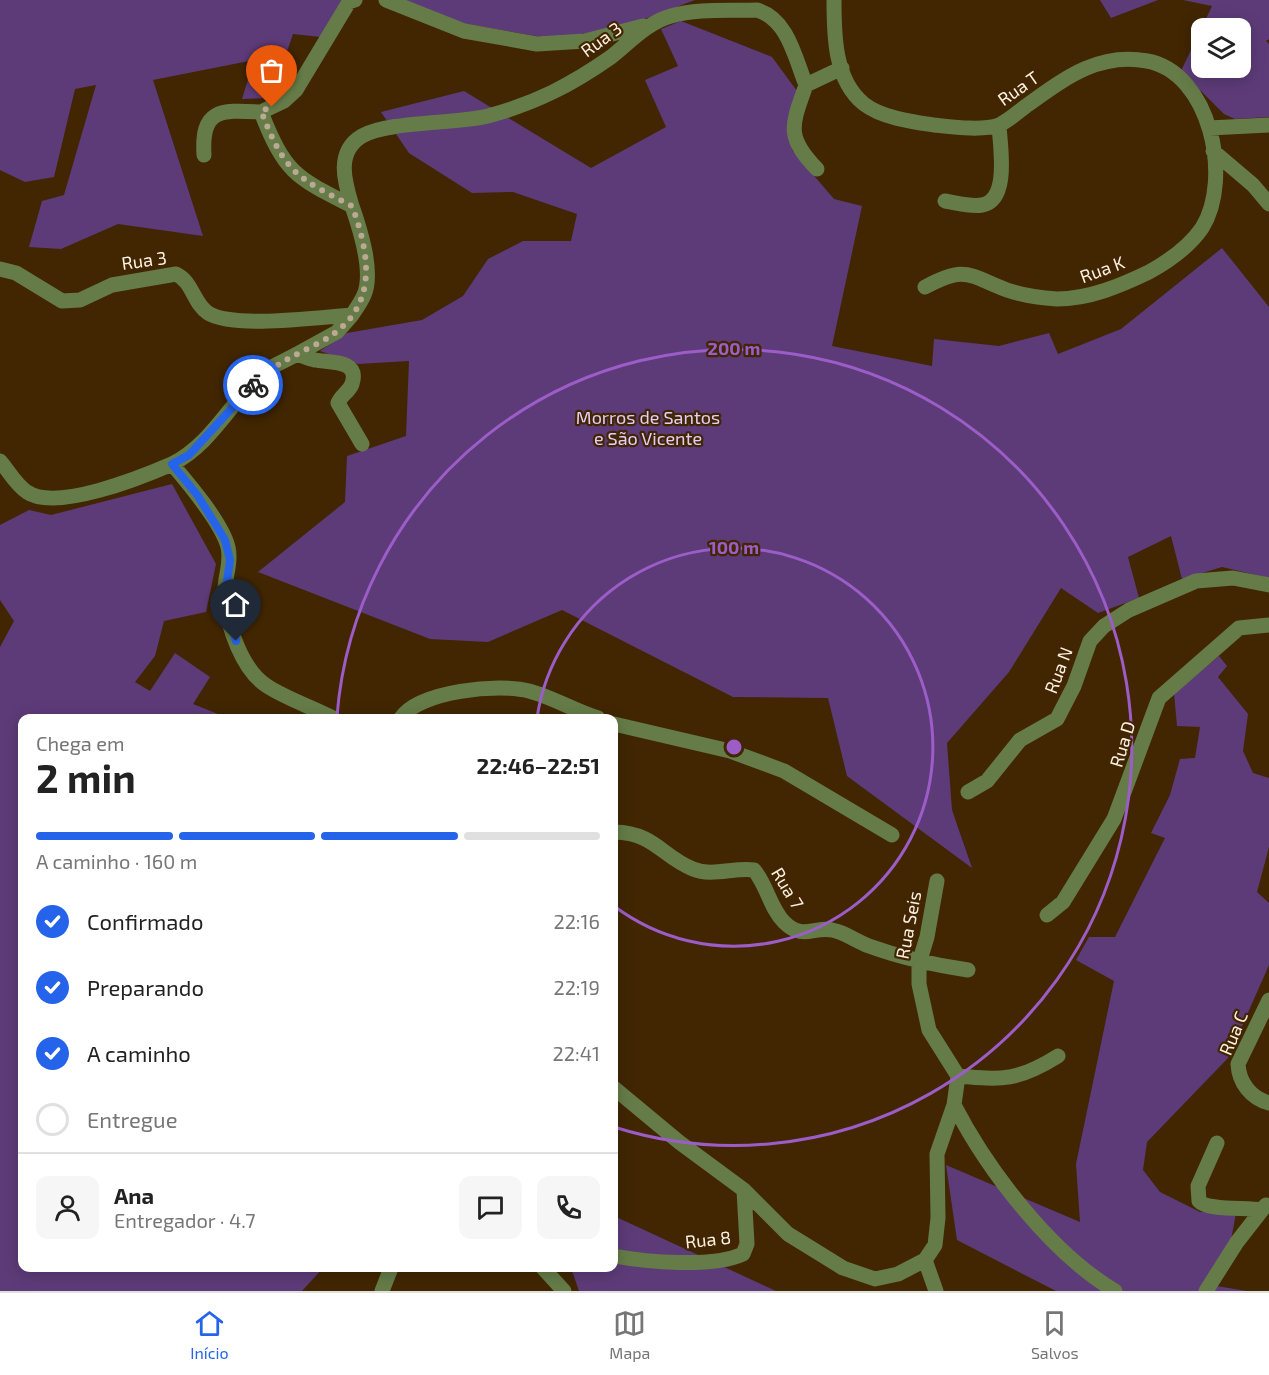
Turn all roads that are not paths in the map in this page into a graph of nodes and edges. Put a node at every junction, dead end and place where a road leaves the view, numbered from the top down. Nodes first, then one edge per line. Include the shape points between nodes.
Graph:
1 (355, 0) edge
2 (386, 0) edge
3 (834, 0) edge
4 (658, 21) junction
5 (842, 68) junction
6 (806, 85) junction
7 (261, 111) junction
8 (999, 125) junction
9 (1269, 125) edge
10 (1209, 128) junction
11 (1213, 151) junction
12 (204, 155) dead end
13 (818, 169) dead end
14 (945, 201) dead end
15 (1269, 204) edge
16 (352, 206) junction
17 (0, 269) edge
18 (925, 287) dead end
19 (352, 315) junction
20 (297, 354) junction
21 (362, 444) dead end
22 (0, 460) edge
23 (172, 464) junction
24 (1269, 585) edge
25 (1269, 625) edge
26 (325, 714) edge
27 (404, 714) edge
28 (588, 714) edge
29 (618, 725) edge
30 (968, 792) dead end
31 (618, 833) edge
32 (892, 835) dead end
33 (937, 881) dead end
34 (1047, 915) dead end
35 (919, 963) junction
36 (968, 970) dead end
37 (1269, 1000) edge
38 (1058, 1056) dead end
39 (958, 1076) junction
40 (618, 1091) edge
41 (1269, 1103) edge
42 (954, 1105) junction
43 (1217, 1143) dead end
44 (744, 1190) junction
45 (1265, 1206) edge
46 (618, 1257) edge
47 (926, 1260) junction
48 (389, 1272) edge
49 (547, 1272) edge
50 (382, 1291) edge
51 (564, 1291) edge
52 (936, 1291) edge
53 (1115, 1291) edge
54 (1206, 1291) edge

1 - 7 street via 349,2 296,90 284,101
2 - 4 street via 464,31 537,44 585,41
3 - 5 street, Rua T via 834,31
4 - 6 street, Rua 3 via 683,14 766,12 781,26
4 - 16 street, Rua 3 via 580,78 532,104 485,117 381,130 362,136 351,147 344,164
5 - 6 street
5 - 8 street, Rua T via 850,87 864,104 878,111 945,126
6 - 13 street via 795,138 800,151
7 - 12 street via 227,110 207,122
7 - 16 street via 273,144 293,171
8 - 10 street, Rua T via 1077,71 1127,57 1169,69 1182,79 1200,102
8 - 14 street via 1001,183 995,197 974,206
9 - 10 street
10 - 11 street, Rua T
11 - 15 street
11 - 18 street, Rua K via 1213,189 1203,226 1183,250 1150,271 1103,292 1076,298 1008,291 975,274 944,277
16 - 19 street, Rua 3 via 367,275 365,294
17 - 19 street, Rua 3 via 16,273 62,301 80,300 112,285 176,274 187,281 202,307 217,317 264,320
19 - 20 street via 337,332
20 - 21 street via 316,361 345,363 350,368 351,387 338,403
20 - 23 street via 265,372 206,439
22 - 23 street via 24,491 42,498 106,487
23 - 26 street via 198,496 225,540 230,560 225,596 228,614 251,671 267,686
24 - 30 street, Rua N via 1233,578 1196,581 1129,610 1104,626 1090,641 1057,719 1020,740 987,781
25 - 34 street, Rua D via 1239,628 1159,698 1114,819 1063,902
27 - 28 street via 433,699 494,687 530,691
29 - 32 street via 730,751 784,771
31 - 35 street, Rua 7 via 644,836 694,870 754,870 764,880 783,921 796,931 835,930 867,946
33 - 35 street, Rua Seis
35 - 36 street, Rua 7
35 - 39 street, Rua Seis via 929,1030
37 - 41 street, Rua C via 1238,1064 1246,1088 1258,1100
38 - 39 street via 1017,1077
39 - 42 street
40 - 44 street
42 - 47 street via 937,1154 938,1218 935,1245
42 - 53 street via 973,1142 1046,1234 1092,1278
43 - 45 street via 1198,1186 1199,1201 1209,1207
44 - 46 street, Rua 8 via 747,1244 743,1254 694,1261 643,1262
44 - 47 street via 788,1234 862,1276 875,1279 898,1274
45 - 54 street
47 - 52 street
48 - 50 street
49 - 51 street

